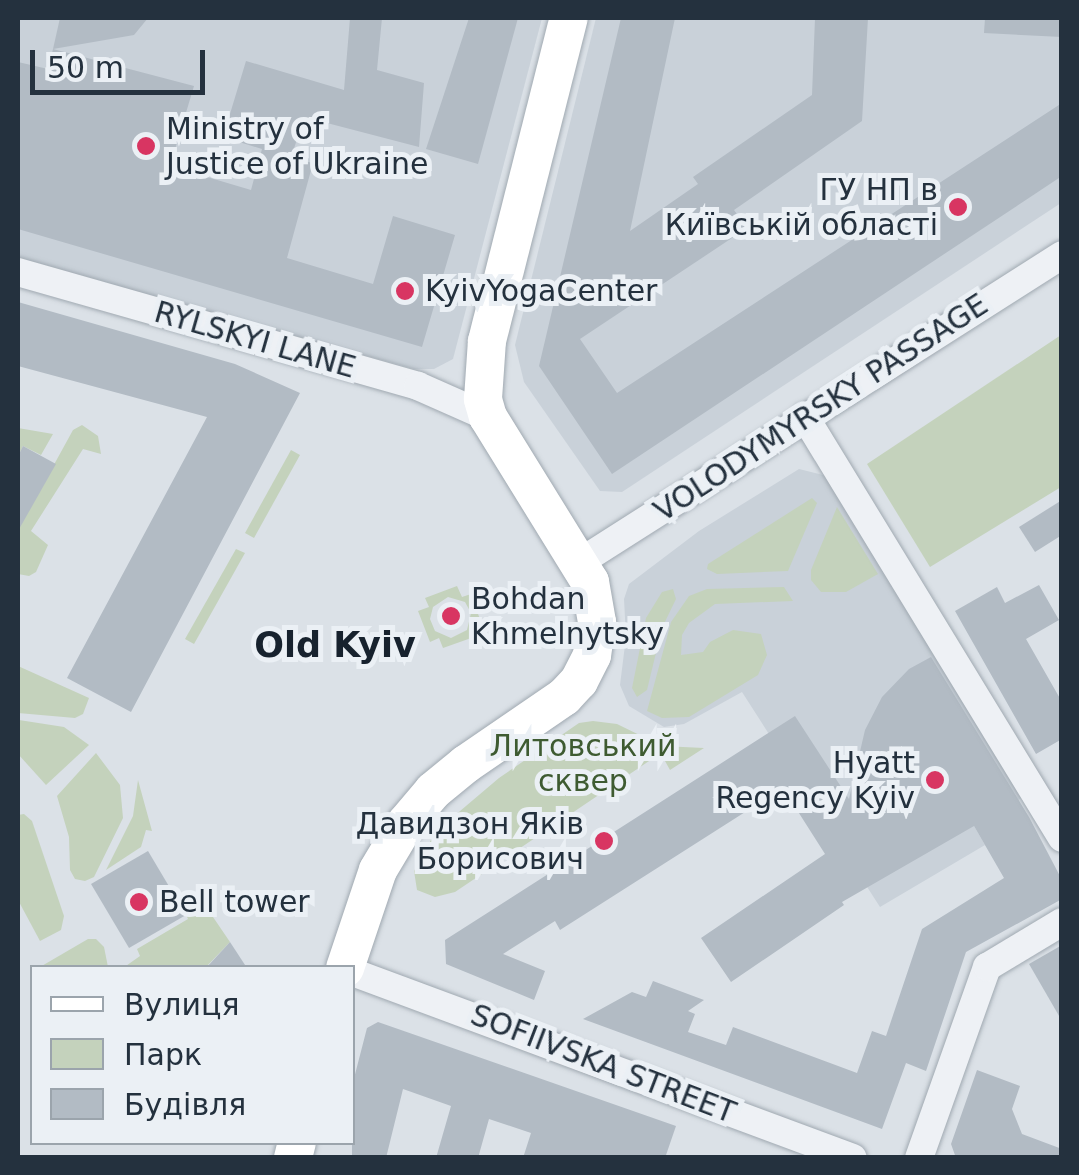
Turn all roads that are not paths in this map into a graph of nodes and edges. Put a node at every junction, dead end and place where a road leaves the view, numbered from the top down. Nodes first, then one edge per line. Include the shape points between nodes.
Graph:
1 (570, 18) edge
2 (1060, 260) edge
3 (18, 272) edge
4 (488, 417) junction
5 (804, 417) junction
6 (580, 562) junction
7 (1062, 838) edge
8 (1062, 922) edge
9 (346, 965) edge
10 (355, 973) edge
11 (853, 1158) edge
12 (920, 1158) edge

1 - 4 main road via 487,342
2 - 5 street, VOLODYMYRSKY PASSAGE
3 - 4 street, RYLSKYI LANE via 418,386
4 - 6 main road
5 - 6 street, VOLODYMYRSKY PASSAGE
5 - 7 street
6 - 9 main road via 592,592 596,636 579,682 455,773 406,823 378,870
8 - 12 street via 987,967
10 - 11 street, SOFIIVSKA STREET

